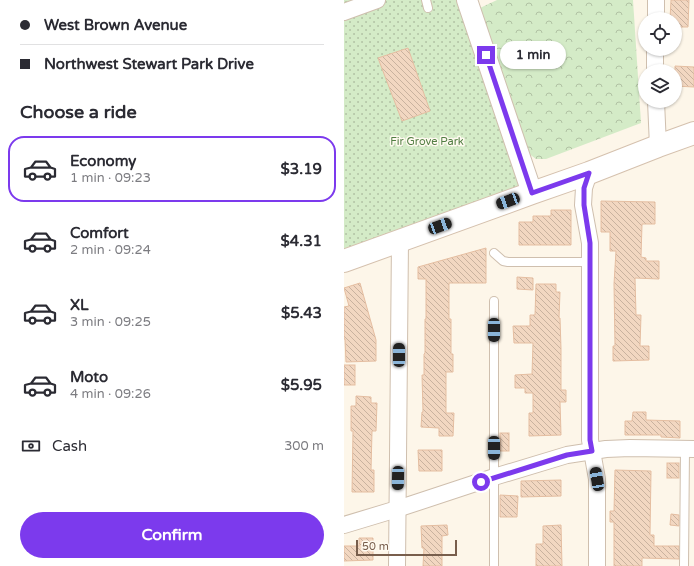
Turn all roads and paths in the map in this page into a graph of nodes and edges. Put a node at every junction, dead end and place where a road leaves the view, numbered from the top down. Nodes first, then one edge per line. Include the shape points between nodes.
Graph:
1 (377, 0) edge
2 (426, 0) edge
3 (467, 0) edge
4 (656, 0) edge
5 (428, 8) dead end
6 (344, 12) edge
7 (656, 12) edge
8 (656, 108) edge
9 (694, 133) edge
10 (658, 146) junction
11 (589, 173) junction
12 (532, 193) junction
13 (400, 240) junction
14 (494, 253) dead end
15 (344, 261) edge
16 (590, 262) junction
17 (494, 301) dead end
18 (689, 449) edge
19 (592, 451) junction
20 (494, 477) junction
21 (397, 509) junction
22 (344, 525) edge
23 (397, 566) edge
24 (494, 566) edge
25 (597, 566) edge
26 (684, 566) edge

1 - 6 street
2 - 5 lane
3 - 12 street
4 - 7 street
8 - 10 street
9 - 10 main road
10 - 11 main road
11 - 12 main road
11 - 16 street via 584,188 584,205
12 - 13 main road
13 - 15 main road
13 - 21 street
14 - 16 lane via 508,262
16 - 19 street
17 - 20 lane
18 - 19 street via 630,448
18 - 26 lane
19 - 20 street via 567,455
19 - 25 street via 597,479
20 - 21 street
20 - 24 lane
21 - 22 street
21 - 23 street

